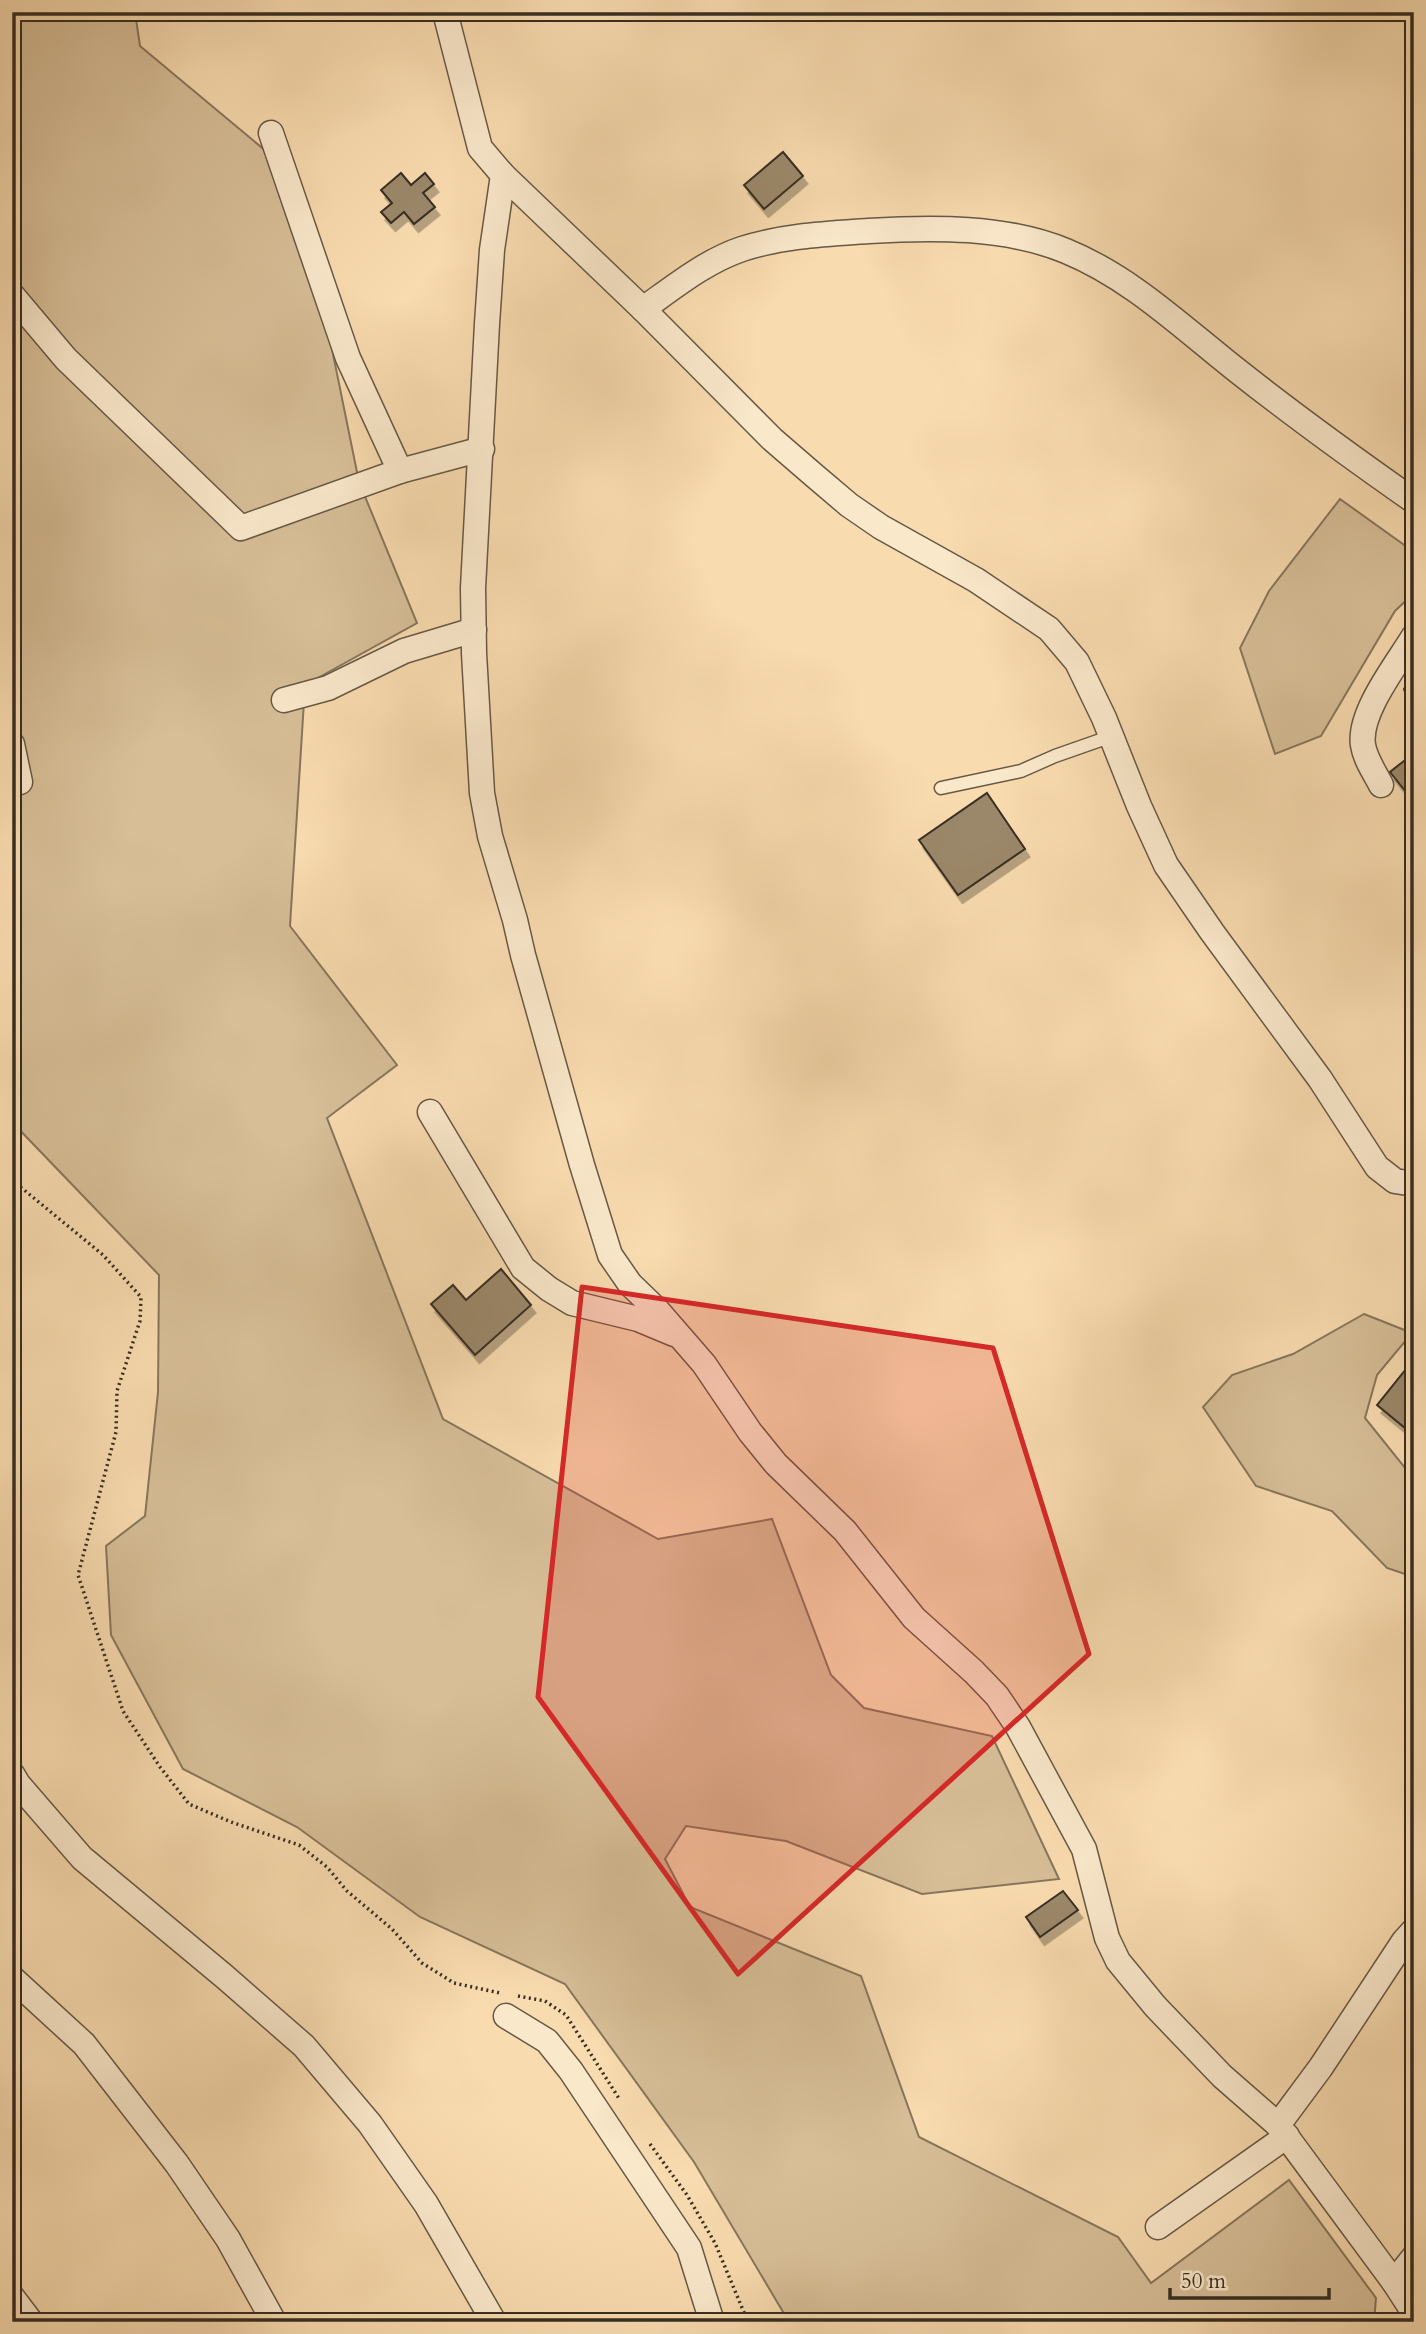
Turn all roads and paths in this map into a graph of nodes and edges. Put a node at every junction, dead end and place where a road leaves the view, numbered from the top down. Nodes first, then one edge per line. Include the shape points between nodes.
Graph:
1 (445, 12) edge
2 (271, 133) dead end
3 (503, 176) junction
4 (12, 295) edge
5 (643, 309) junction
6 (482, 449) junction
7 (400, 471) junction
8 (1414, 501) edge
9 (474, 630) junction
10 (1414, 636) edge
11 (284, 700) dead end
12 (1112, 736) junction
13 (12, 744) edge
14 (20, 782) dead end
15 (1381, 785) dead end
16 (941, 788) dead end
17 (430, 1112) dead end
18 (12, 1180) edge
19 (1414, 1184) edge
20 (684, 1339) junction
21 (12, 1774) edge
22 (1414, 1930) edge
23 (12, 1978) edge
24 (509, 2002) junction
25 (626, 2110) dead end
26 (1282, 2130) junction
27 (649, 2143) dead end
28 (1158, 2227) dead end
29 (1414, 2257) edge
30 (1394, 2282) junction
31 (12, 2297) edge
32 (1414, 2313) edge
33 (31, 2322) edge
34 (274, 2322) edge
35 (494, 2322) edge
36 (712, 2322) edge
37 (748, 2322) edge

1 - 3 street via 480,148
2 - 7 street via 348,358
3 - 5 street
3 - 6 street via 492,250
4 - 7 street via 66,359 241,528
5 - 8 street via 715,261 782,240 884,230 969,231 1015,237 1065,251 1111,273 1298,419
5 - 12 street via 772,439 849,505 1049,629 1077,662
6 - 7 street
6 - 9 street
9 - 11 street via 404,650 328,688
9 - 20 street via 482,793 490,836 585,1177 611,1255 630,1284
10 - 15 street via 1370,705 1364,724 1363,745
12 - 16 lane via 1021,771
12 - 19 street via 1166,865 1320,1079 1377,1167 1395,1181
13 - 14 street
17 - 20 street via 523,1268 572,1303 638,1319
18 - 24 path via 103,1255 141,1297 140,1321 117,1391 116,1432 78,1576 123,1712 188,1804 299,1845 392,1929 422,1963 454,1983
20 - 26 street via 776,1464 845,1531 914,1618 997,1696 1084,1849 1107,1938 1118,1961 1222,2076
21 - 35 street via 82,1858 304,2046 370,2124 426,2204
22 - 26 street
23 - 34 street via 84,2045 177,2164 228,2239
24 - 25 path via 545,2001 566,2015
24 - 36 street via 579,2082 689,2248
26 - 28 street
26 - 30 street
27 - 37 path via 715,2243
29 - 30 street
30 - 32 street
31 - 33 street

